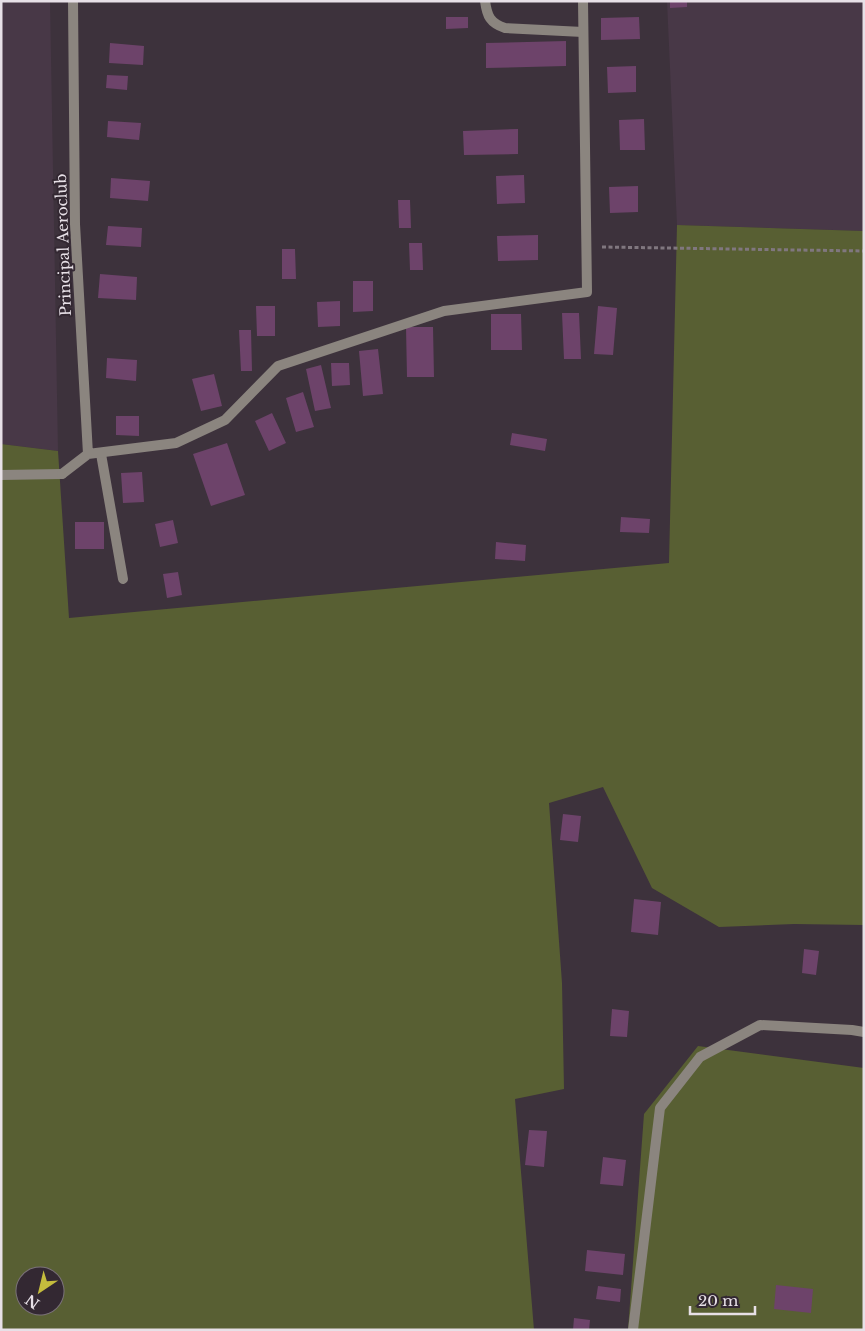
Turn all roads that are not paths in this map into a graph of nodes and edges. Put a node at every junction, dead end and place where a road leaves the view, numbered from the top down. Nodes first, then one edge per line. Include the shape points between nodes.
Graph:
1 (73, 1) edge
2 (485, 1) edge
3 (583, 1) edge
4 (583, 32) junction
5 (88, 454) junction
6 (101, 454) junction
7 (1, 475) edge
8 (123, 579) dead end
9 (864, 1032) edge
10 (634, 1330) edge

1 - 5 street, Principal Aeroclub via 75,224
2 - 4 street via 490,20 505,28
3 - 4 street
4 - 6 street via 587,292 444,311 278,366 225,420 176,443
5 - 6 street
5 - 7 street via 62,474
6 - 8 street
9 - 10 street via 760,1025 700,1057 660,1108

